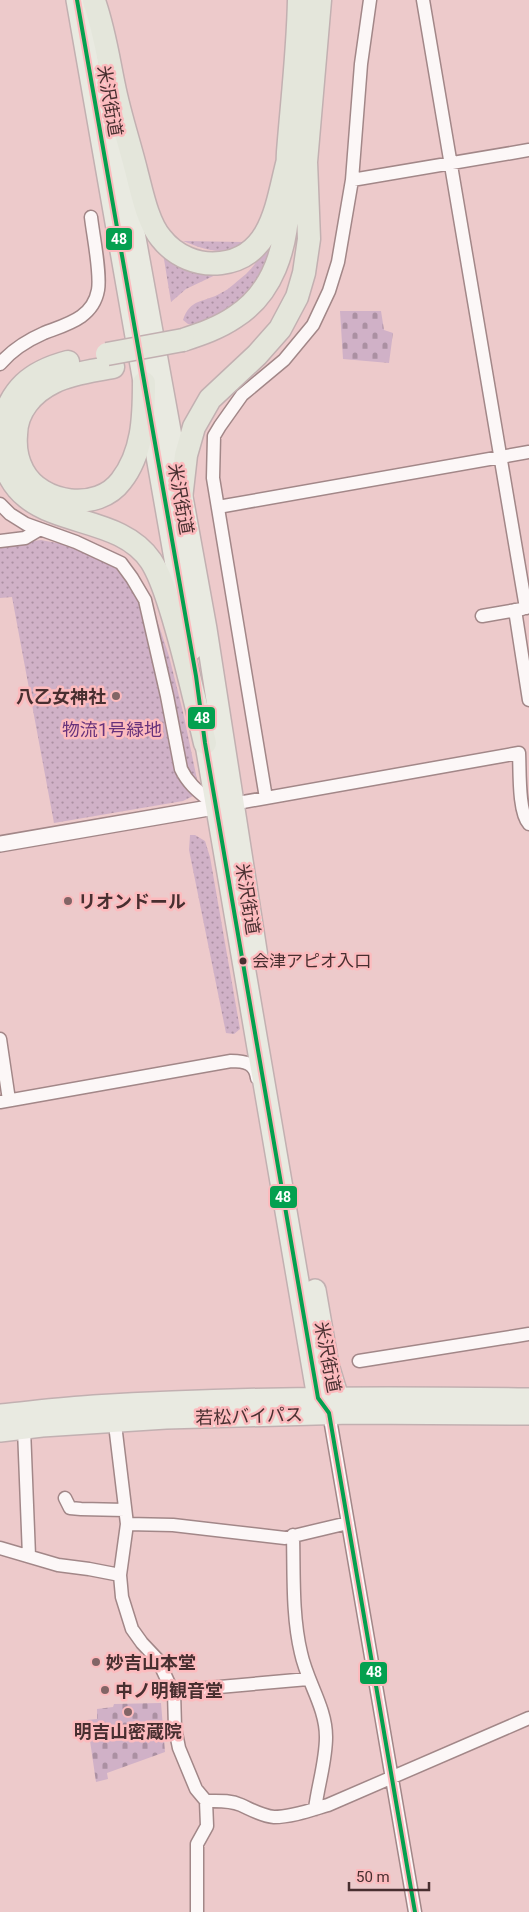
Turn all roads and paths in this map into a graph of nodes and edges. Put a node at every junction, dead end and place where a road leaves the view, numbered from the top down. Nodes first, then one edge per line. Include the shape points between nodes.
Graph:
1 (88, 0) edge
2 (300, 0) edge
3 (308, 0) edge
4 (320, 0) edge
5 (334, 0) edge
6 (370, 0) edge
7 (422, 0) edge
8 (306, 58) junction
9 (529, 150) edge
10 (297, 161) junction
11 (450, 162) junction
12 (352, 180) junction
13 (91, 217) dead end
14 (110, 360) junction
15 (0, 364) edge
16 (144, 383) junction
17 (0, 430) edge
18 (0, 438) edge
19 (529, 452) edge
20 (500, 457) junction
21 (181, 499) junction
22 (0, 504) edge
23 (218, 507) junction
24 (40, 528) junction
25 (0, 541) edge
26 (523, 609) edge
27 (482, 616) dead end
28 (529, 700) edge
29 (205, 742) junction
30 (524, 752) edge
31 (266, 798) junction
32 (224, 805) junction
33 (529, 824) edge
34 (0, 844) edge
35 (254, 1023) junction
36 (0, 1039) edge
37 (232, 1061) junction
38 (4, 1101) edge
39 (272, 1129) junction
40 (529, 1334) edge
41 (359, 1361) dead end
42 (529, 1399) edge
43 (328, 1403) junction
44 (113, 1413) junction
45 (529, 1414) edge
46 (0, 1415) edge
47 (24, 1428) junction
48 (0, 1431) edge
49 (65, 1498) dead end
50 (125, 1510) junction
51 (348, 1523) junction
52 (127, 1524) junction
53 (293, 1535) junction
54 (0, 1548) edge
55 (29, 1556) junction
56 (120, 1575) junction
57 (308, 1679) junction
58 (174, 1691) junction
59 (529, 1718) edge
60 (392, 1777) junction
61 (206, 1801) junction
62 (315, 1809) junction
63 (198, 1912) edge
64 (415, 1912) edge

1 - 10 highway via 102,23 115,88 147,208 155,230 176,253 213,264 235,261 248,253 269,228
1 - 16 highway, 米沢街道
1 - 21 highway, 米沢街道
2 - 8 highway
3 - 8 highway
4 - 8 highway
5 - 8 highway
6 - 12 street via 361,64
7 - 11 street
8 - 10 highway
9 - 11 street
10 - 14 highway, bridge via 277,264 268,284 253,302 235,318 185,345
10 - 21 highway via 309,239 297,297 280,329 210,399 194,427 186,455
11 - 12 street
11 - 20 street
12 - 23 street via 338,262 313,325 284,360 242,395 214,436
13 - 15 street via 98,289 93,305 82,318 20,346
14 - 16 highway via 54,382 38,392 20,413 16,428 17,457 23,472 52,497 79,501 95,498 120,482 139,441 144,418
14 - 17 highway via 55,365 37,373 13,395
16 - 29 highway, 米沢街道
18 - 29 highway via 6,468 29,499 54,513 124,538 140,548 151,561 161,580 176,627
19 - 20 street
20 - 23 street
20 - 26 street
21 - 32 highway, 米沢街道 via 206,629
22 - 24 street via 26,524
23 - 31 street
24 - 25 street via 24,538
24 - 32 street via 121,563 132,578 145,600 181,769 196,791
26 - 27 street
26 - 28 street
29 - 32 highway, 米沢街道
30 - 31 street
30 - 33 street via 523,811
31 - 32 street
32 - 34 street
32 - 35 highway, 米沢街道
32 - 43 highway, 米沢街道 via 328,1365
35 - 37 street via 254,1033 247,1048
35 - 39 highway, 米沢街道
36 - 38 street
37 - 38 street
37 - 39 street via 247,1062 253,1067
39 - 43 highway, 米沢街道
40 - 41 street
42 - 43 highway, 若松バイパス
43 - 44 highway, 若松バイパス
43 - 45 highway, 若松バイパス
43 - 51 street
44 - 46 highway, 若松バイパス
44 - 47 highway, 若松バイパス
44 - 50 street
47 - 48 highway, 若松バイパス
47 - 55 street
49 - 50 street via 70,1508
50 - 52 street
51 - 53 street
51 - 60 street
52 - 53 street via 174,1525 285,1538
52 - 56 street
53 - 57 street via 294,1598 300,1652
54 - 55 street
55 - 56 street via 58,1565
56 - 58 street via 122,1597 132,1629 158,1660
57 - 58 street
57 - 62 street via 324,1717 326,1736
58 - 61 street via 179,1748 196,1789
59 - 60 street
60 - 62 street
60 - 64 street
61 - 62 street via 223,1800 275,1817
61 - 63 street via 207,1826 196,1844

